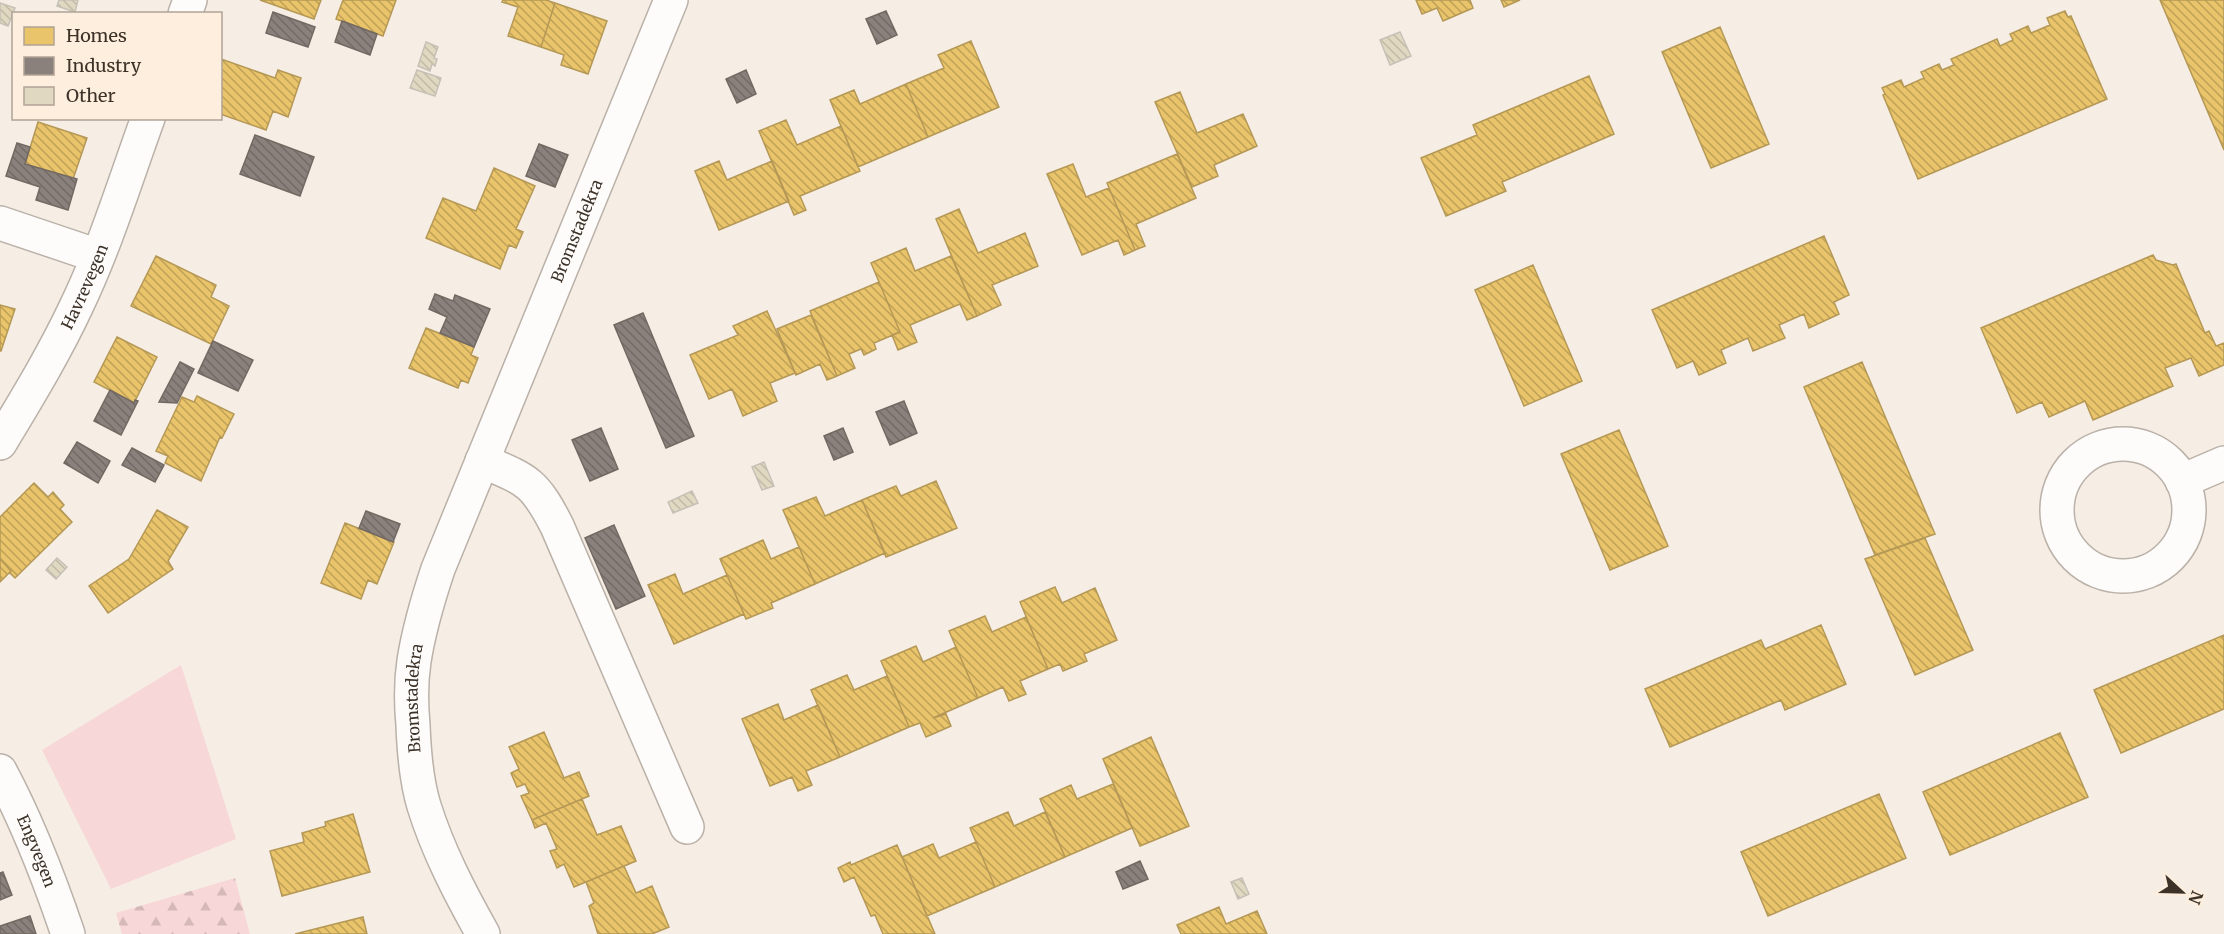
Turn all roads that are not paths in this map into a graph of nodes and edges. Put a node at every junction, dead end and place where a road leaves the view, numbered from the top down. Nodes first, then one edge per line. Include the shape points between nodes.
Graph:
1 (671, 0) edge
2 (146, 120) edge
3 (0, 223) edge
4 (98, 256) junction
5 (0, 443) edge
6 (482, 461) junction
7 (2224, 463) edge
8 (2182, 481) dead end
9 (0, 771) edge
10 (687, 827) dead end
11 (68, 934) edge
12 (483, 934) edge

1 - 6 street, Bromstadekra
2 - 4 street, Havrevegen
3 - 4 street
4 - 5 street, Havrevegen via 45,369
6 - 10 street via 518,476 543,498
6 - 12 street, Bromstadekra via 422,618 413,664 412,710 415,760 424,804 447,864
7 - 8 street
9 - 11 street, Engvegen via 25,819

